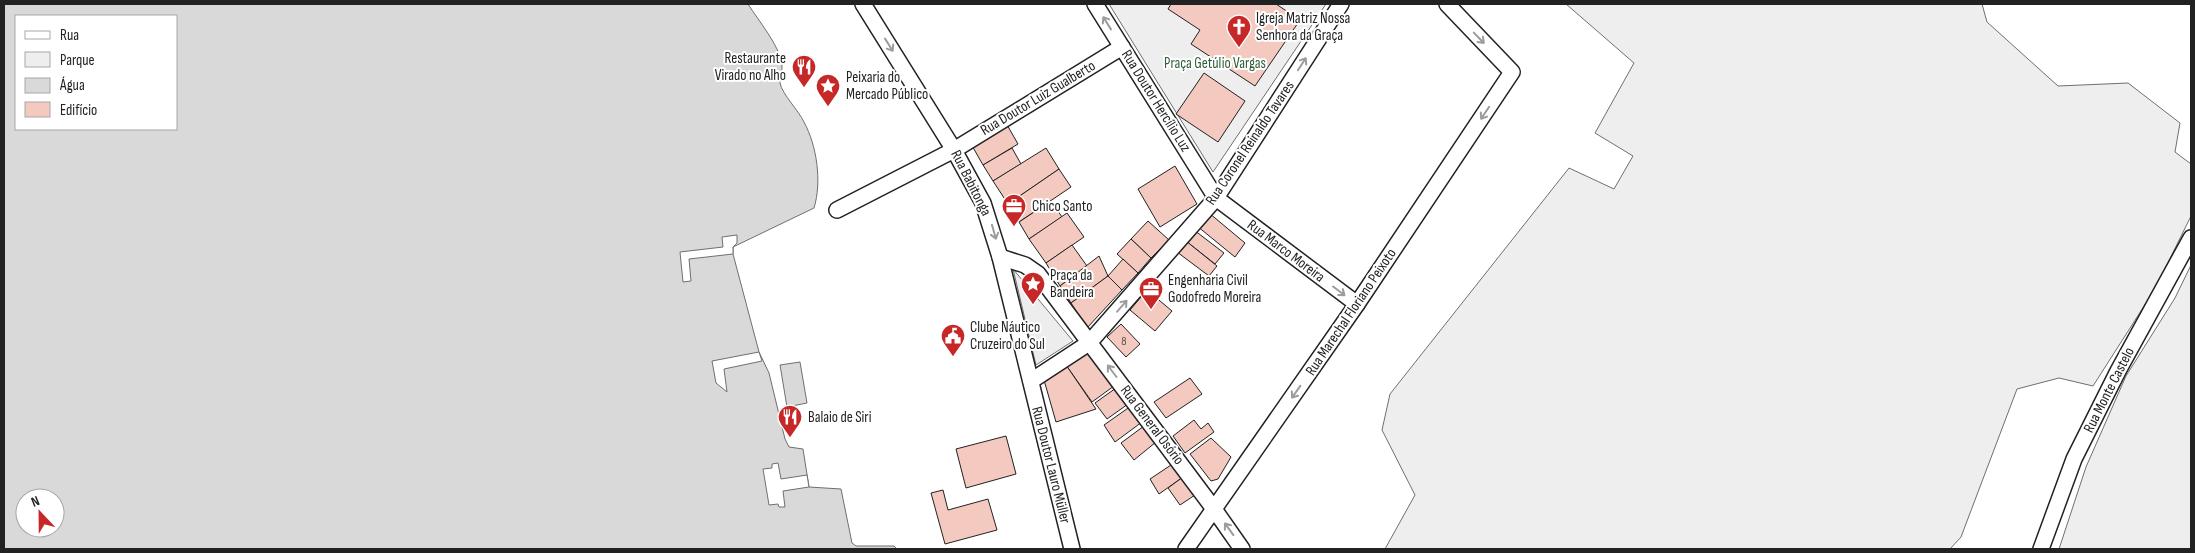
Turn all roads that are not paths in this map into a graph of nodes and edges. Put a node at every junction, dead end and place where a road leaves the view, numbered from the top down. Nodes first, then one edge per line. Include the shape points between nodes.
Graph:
1 (863, 4) edge
2 (1096, 4) edge
3 (1341, 4) edge
4 (1447, 4) edge
5 (1122, 47) junction
6 (954, 150) junction
7 (1216, 198) junction
8 (837, 210) dead end
9 (2191, 238) edge
10 (1000, 256) junction
11 (1357, 304) junction
12 (1089, 343) junction
13 (1031, 382) junction
14 (1214, 509) junction
15 (1072, 549) edge
16 (1186, 549) edge
17 (1242, 549) edge
18 (2041, 549) edge

1 -> 6 street, Rua Babitonga
5 -> 2 street, Rua Doutor Hercílio Luz
7 -> 3 street, Rua Coronel Reinaldo Tavares
4 -> 11 street, Rua Marechal Floriano Peixoto via 1512,72
5 - 6 street, Rua Doutor Luiz Gualberto
5 - 7 street, Rua Doutor Hercílio Luz
6 - 8 street, Rua Doutor Luiz Gualberto
6 -> 10 street, Rua Babitonga via 984,203
7 -> 11 street, Rua Marco Moreira
12 -> 7 street, Rua Coronel Reinaldo Tavares
9 - 18 street, Rua Monte Castelo via 2074,459
10 - 12 street via 1025,264 1038,274
10 - 13 street, Rua Babitonga
11 -> 14 street, Rua Marechal Floriano Peixoto
12 - 13 street
14 -> 12 street, Rua General Osório
13 - 15 street, Rua Doutor Lauro Müller
14 - 16 street, Rua Marechal Floriano Peixoto
17 -> 14 street, Rua General Osório

